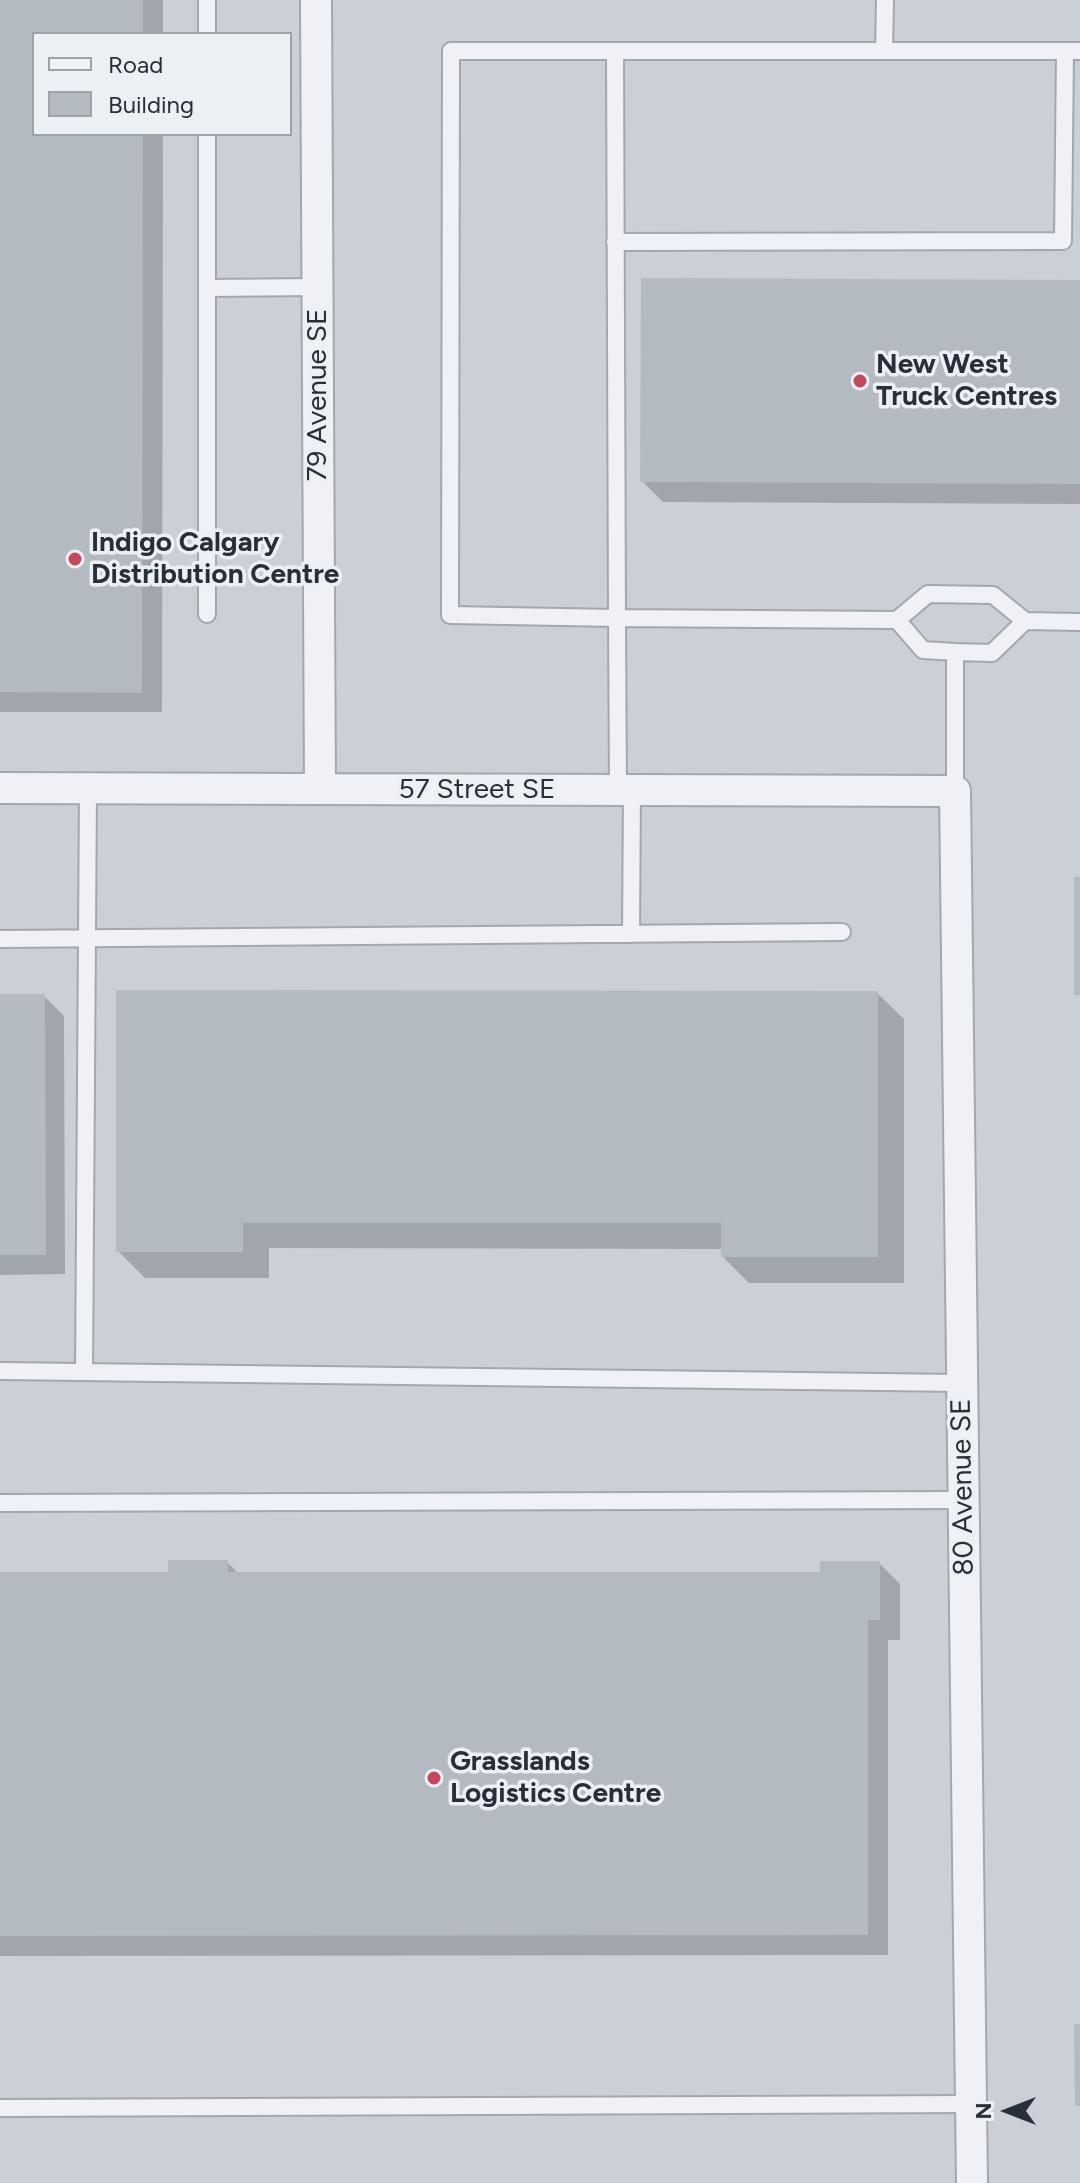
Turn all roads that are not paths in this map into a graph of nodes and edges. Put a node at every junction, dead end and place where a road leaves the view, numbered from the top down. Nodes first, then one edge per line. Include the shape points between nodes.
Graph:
1 (207, 0) edge
2 (316, 0) edge
3 (885, 0) edge
4 (207, 32) edge
5 (615, 51) junction
6 (884, 51) junction
7 (1072, 51) edge
8 (207, 136) edge
9 (615, 242) junction
10 (318, 287) junction
11 (207, 288) junction
12 (207, 614) dead end
13 (617, 618) junction
14 (897, 620) junction
15 (1025, 621) junction
16 (1080, 622) edge
17 (955, 652) junction
18 (0, 788) edge
19 (88, 788) junction
20 (320, 789) junction
21 (625, 790) junction
22 (955, 791) junction
23 (842, 932) dead end
24 (631, 934) junction
25 (0, 939) edge
26 (88, 939) junction
27 (0, 1371) edge
28 (84, 1371) junction
29 (961, 1383) junction
30 (964, 1500) junction
31 (0, 1503) edge
32 (971, 2104) junction
33 (0, 2108) edge
34 (972, 2183) edge

1 - 4 lane
2 - 10 street, 79 Avenue SE
3 - 6 lane
5 - 6 lane
5 - 9 lane
5 - 13 lane via 451,51 450,615
6 - 7 lane
7 - 9 lane via 1063,241
8 - 11 lane
9 - 13 lane
10 - 11 lane
10 - 20 street, 79 Avenue SE
11 - 12 lane
13 - 14 lane
13 - 21 lane
14 - 15 lane via 928,594 954,594 993,595
14 - 17 lane via 923,650
15 - 16 lane
15 - 17 lane via 992,653
17 - 22 lane
18 - 19 street, 57 Street SE
19 - 20 street, 57 Street SE
19 - 26 lane
20 - 21 street, 57 Street SE
21 - 22 street, 57 Street SE
21 - 24 lane
22 - 29 street, 80 Avenue SE
23 - 24 lane
24 - 26 lane
25 - 26 lane
26 - 28 lane
27 - 28 lane
28 - 29 lane
29 - 30 street, 80 Avenue SE
30 - 31 lane
30 - 32 street, 80 Avenue SE
32 - 33 lane
32 - 34 street, 80 Avenue SE

